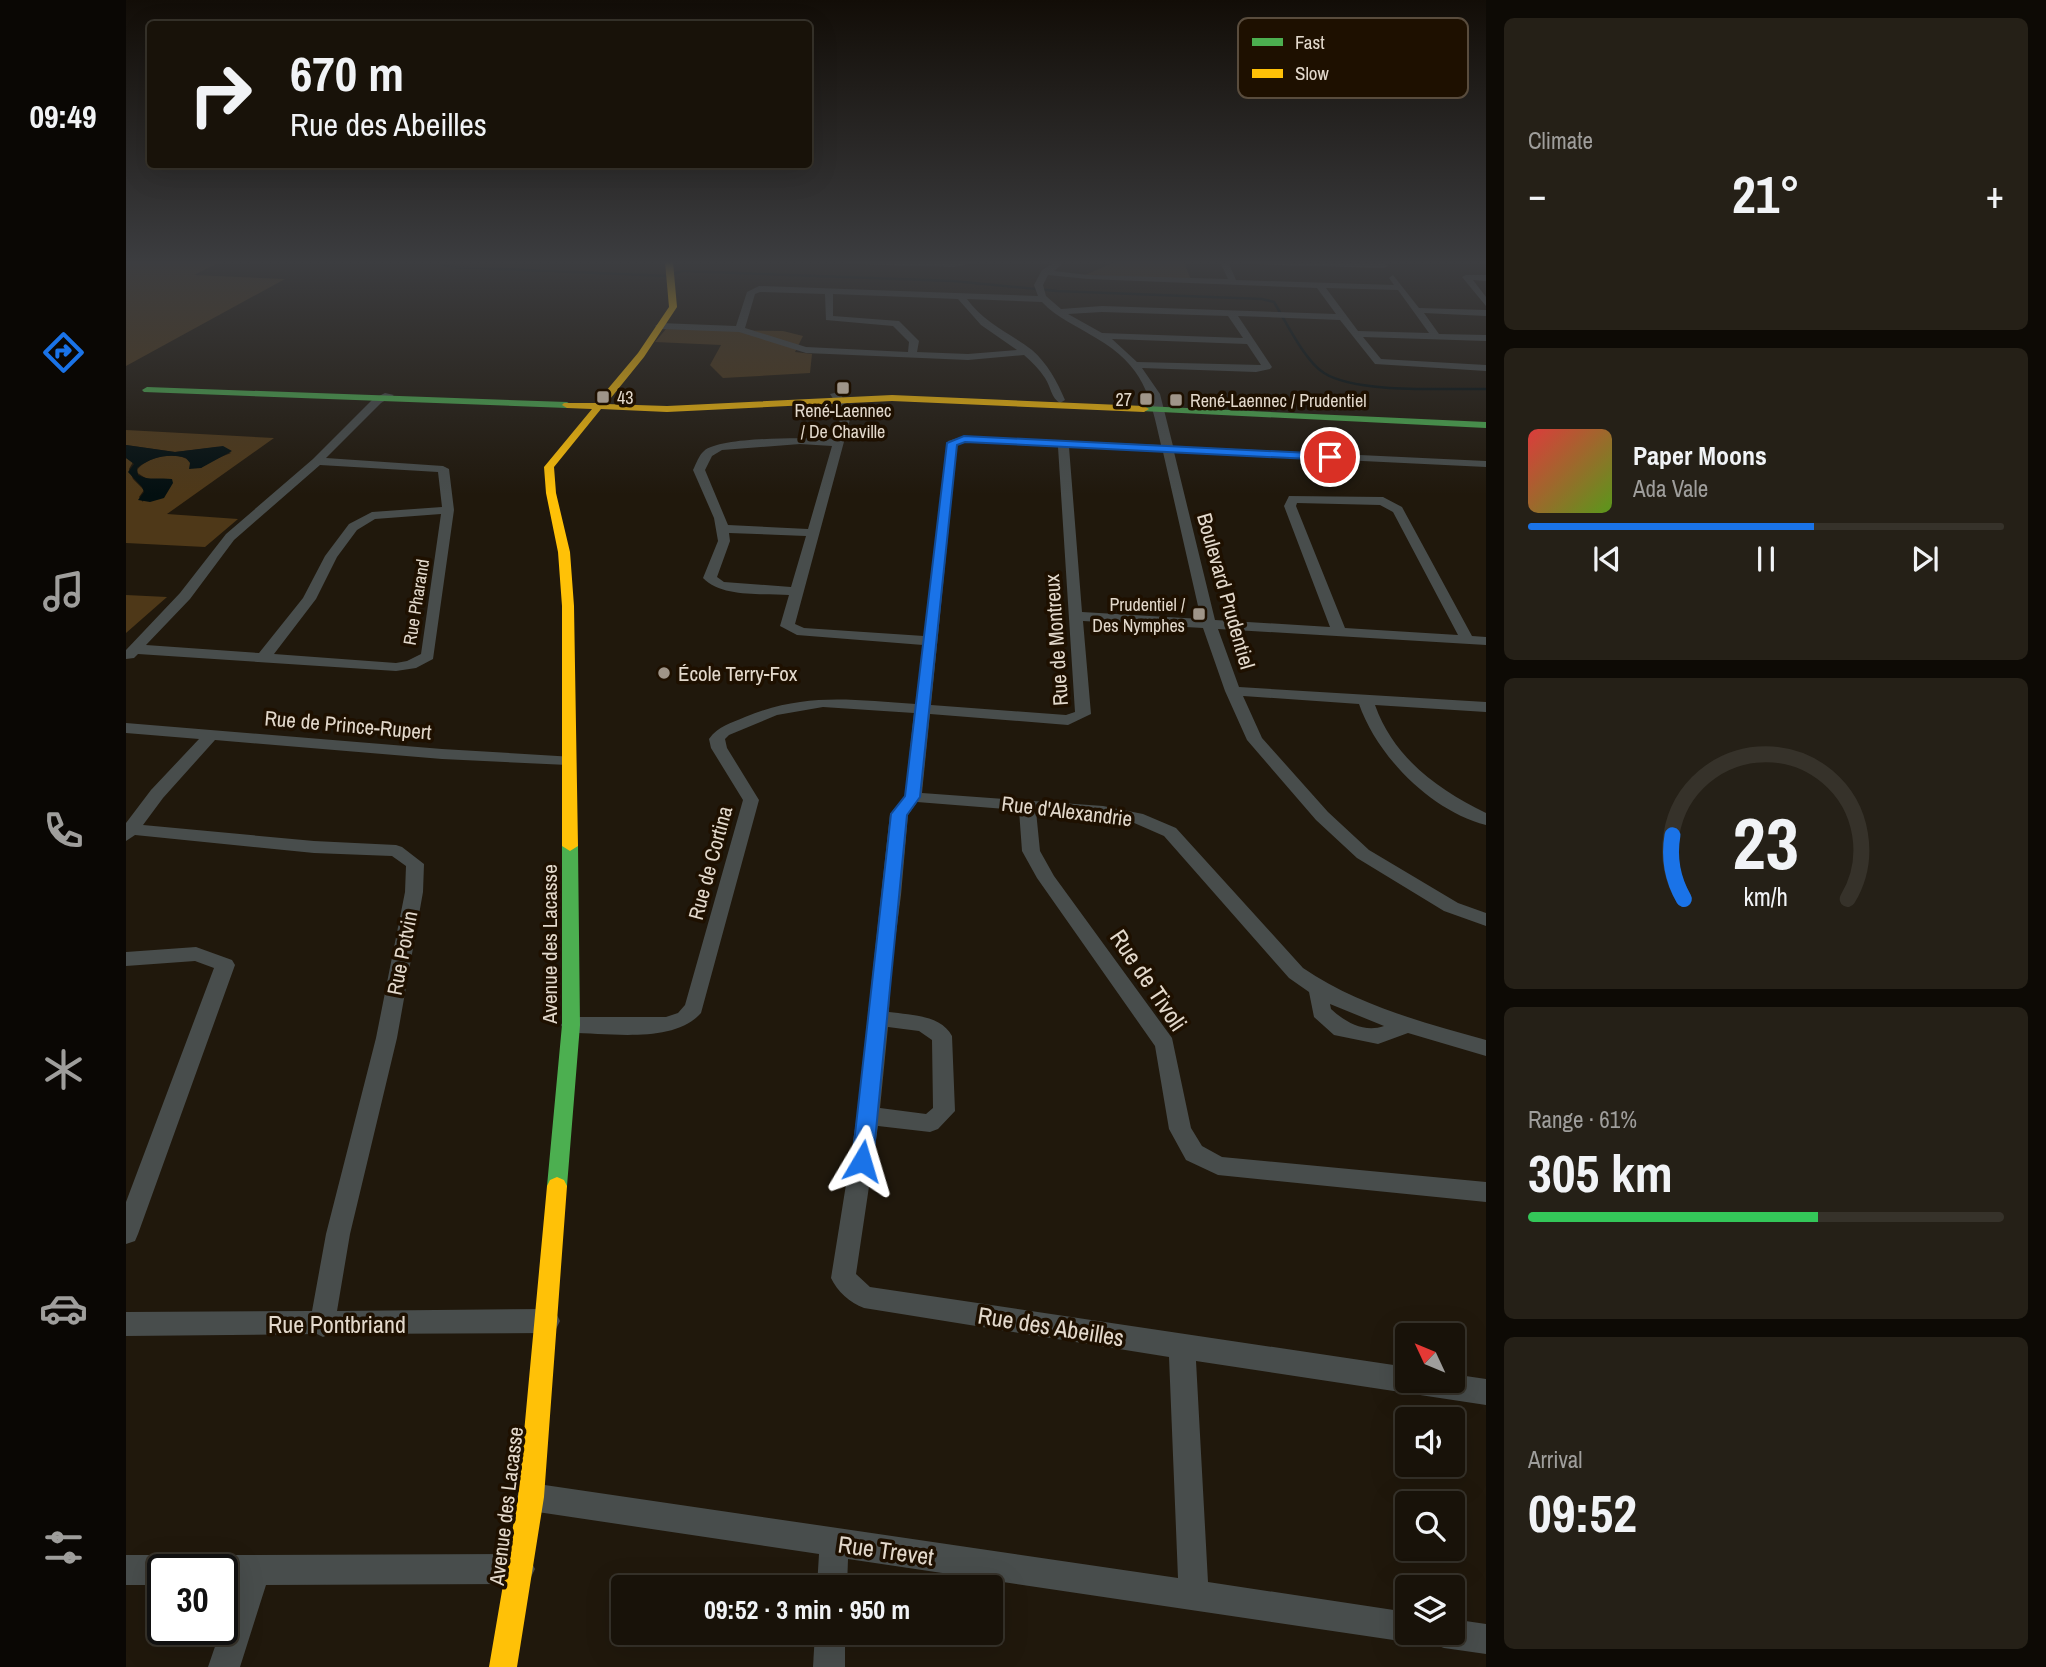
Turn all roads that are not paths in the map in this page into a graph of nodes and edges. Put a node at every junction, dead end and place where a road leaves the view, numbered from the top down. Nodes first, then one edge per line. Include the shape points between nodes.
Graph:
1 (651, 340) edge
2 (771, 340) edge
3 (913, 340) edge
4 (1011, 340) edge
5 (1105, 340) edge
6 (1213, 340) edge
7 (1361, 340) edge
8 (1249, 341) joint
9 (1028, 352) junction
10 (912, 355) junction
11 (1136, 365) junction
12 (1486, 368) edge
13 (152, 387) dead end
14 (837, 396) junction
15 (383, 398) junction
16 (1060, 400) junction
17 (600, 404) junction
18 (1159, 407) junction
19 (1486, 418) edge
20 (1486, 425) edge
21 (838, 443) junction
22 (1063, 444) junction
23 (1167, 449) junction
24 (317, 461) junction
25 (1486, 464) edge
26 (448, 510) junction
27 (723, 528) junction
28 (814, 533) junction
29 (797, 591) junction
30 (1077, 616) junction
31 (1209, 624) junction
32 (1339, 632) junction
33 (1467, 639) junction
34 (931, 641) junction
35 (1486, 641) edge
36 (130, 653) edge
37 (263, 658) junction
38 (1233, 691) junction
39 (1365, 699) junction
40 (1486, 707) edge
41 (923, 710) junction
42 (126, 728) edge
43 (211, 735) junction
44 (568, 760) junction
45 (913, 797) junction
46 (1027, 806) junction
47 (1486, 820) edge
48 (128, 832) edge
49 (1486, 920) edge
50 (126, 958) edge
51 (1318, 991) junction
52 (879, 1018) junction
53 (571, 1025) junction
54 (1408, 1025) junction
55 (1486, 1048) edge
56 (868, 1116) junction
57 (1486, 1192) edge
58 (126, 1234) edge
59 (547, 1321) junction
60 (126, 1324) edge
61 (323, 1325) junction
62 (1182, 1347) junction
63 (1395, 1378) edge
64 (1465, 1389) edge
65 (1486, 1392) edge
66 (531, 1497) junction
67 (834, 1542) junction
68 (520, 1569) junction
69 (126, 1570) edge
70 (147, 1570) edge
71 (238, 1570) edge
72 (256, 1570) junction
73 (833, 1575) edge
74 (1194, 1595) junction
75 (1395, 1625) edge
76 (1465, 1636) edge
77 (1486, 1639) edge
78 (830, 1645) edge
79 (224, 1667) edge
80 (503, 1667) edge
81 (829, 1667) edge

1 - 17 street, Avenue des Lacasse
2 - 10 street via 798,349
3 - 10 street
4 - 9 street
5 - 11 street, Boulevard Prudentiel
6 - 8 street
7 - 12 street via 1378,362
8 - 11 street via 1267,367
9 - 10 street
9 - 16 street via 1051,377
11 - 18 street, Boulevard Prudentiel
13 - 15 street
14 - 16 street via 879,392
14 - 17 street via 685,409
14 - 18 street
14 - 21 street via 847,412
15 - 17 street
15 - 24 street
16 - 18 street
17 - 44 street, Avenue des Lacasse via 556,457 548,476 564,552 568,606
18 - 19 street
18 - 20 street
18 - 23 street, Boulevard Prudentiel
21 - 27 street via 719,447 708,453 700,476
21 - 28 street
22 - 23 street, Rue des Abeilles
22 - 30 street, Rue de Montreux
22 - 34 street, Rue des Abeilles via 964,439 952,443
23 - 25 street, Rue des Abeilles
23 - 31 street, Boulevard Prudentiel
24 - 26 street, Rue Pharand via 443,469
24 - 36 street via 230,537 185,596
26 - 37 street via 372,516 353,527 331,556 309,599
26 - 37 street, Rue Pharand via 428,656 422,661 396,667
27 - 28 street
27 - 29 street via 724,541 710,578 721,586
28 - 29 street
29 - 34 street via 787,626 802,632
30 - 31 street
30 - 41 street, Rue de Montreux via 1083,714 1068,720
31 - 32 street
31 - 38 street, Boulevard Prudentiel
32 - 33 street
32 - 33 street via 1290,506 1293,499 1393,505
33 - 35 street
34 - 41 street, Rue des Abeilles
36 - 37 street, Rue Pharand
38 - 39 street
38 - 49 street, Boulevard Prudentiel via 1255,740 1355,846 1451,907
39 - 40 street
39 - 47 street via 1371,722 1406,772
41 - 45 street, Rue des Abeilles
41 - 53 street, Rue de Cortina via 811,704 773,711 723,732 717,738 719,748 751,800 694,1007 685,1018 668,1025
42 - 43 street, Rue de Prince-Rupert
43 - 44 street, Rue de Prince-Rupert
43 - 48 street
44 - 53 street, Avenue des Lacasse
45 - 46 street, Rue d'Alexandrie
45 - 52 street, Rue des Abeilles via 899,814
46 - 51 street, Rue d'Alexandrie via 1137,817 1170,832 1296,973
46 - 57 street, Rue de Tivoli via 1031,851 1046,878 1165,1044 1180,1129 1194,1153 1218,1166
48 - 61 street, Rue Potvin via 396,851 415,864 414,892 376,1087 345,1201 326,1288
50 - 58 street via 196,954 225,965
51 - 54 street, Rue d'Alexandrie
51 - 54 street, Rue d'Alexandrie via 1321,1012 1341,1030 1378,1035
52 - 56 street, Rue des Abeilles
52 - 56 street via 924,1024 942,1036 944,1111 930,1123
53 - 59 street, Avenue des Lacasse
54 - 55 street, Rue d'Alexandrie
56 - 62 street, Rue des Abeilles via 843,1278 863,1297
59 - 61 street, Rue Pontbriand
59 - 66 street, Avenue des Lacasse
60 - 61 street, Rue Pontbriand
62 - 63 street
62 - 74 street
64 - 65 street
66 - 67 street, Rue Trevet
66 - 68 street, Avenue des Lacasse
67 - 73 street
67 - 74 street, Rue Trevet
68 - 72 street
68 - 80 street, Avenue des Lacasse
69 - 70 street
71 - 72 street
72 - 79 street
74 - 75 street, Rue Trevet
76 - 77 street
78 - 81 street

